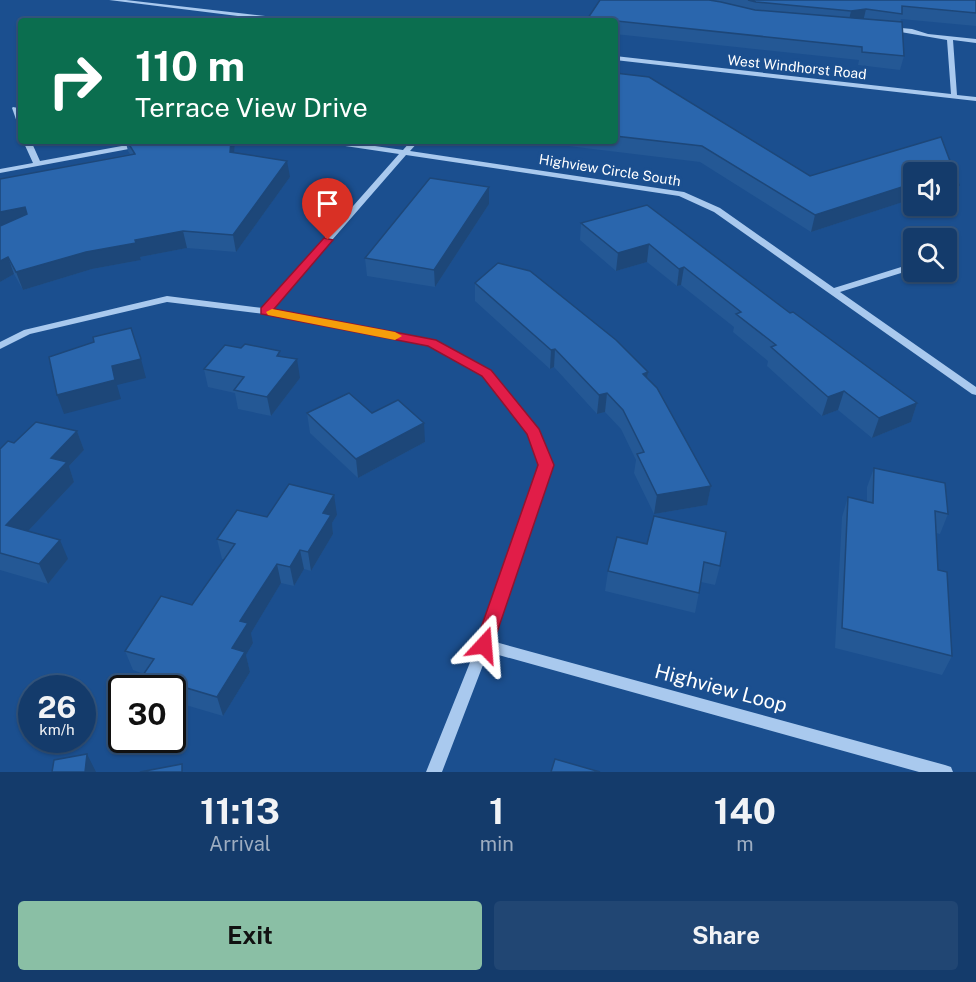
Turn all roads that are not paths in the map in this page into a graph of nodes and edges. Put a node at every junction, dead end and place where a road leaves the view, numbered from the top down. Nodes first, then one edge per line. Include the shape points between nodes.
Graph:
1 (112, 0) edge
2 (266, 18) edge
3 (883, 28) edge
4 (890, 36) edge
5 (927, 36) junction
6 (950, 39) junction
7 (976, 41) edge
8 (618, 58) edge
9 (954, 97) junction
10 (976, 99) edge
11 (15, 108) dead end
12 (18, 116) edge
13 (28, 144) edge
14 (145, 144) edge
15 (347, 144) edge
16 (413, 144) edge
17 (406, 152) junction
18 (37, 164) junction
19 (0, 171) edge
20 (903, 269) edge
21 (834, 291) junction
22 (266, 311) junction
23 (0, 346) edge
24 (976, 392) edge
25 (484, 645) junction
26 (434, 772) edge
27 (945, 772) edge

1 - 2 street
3 - 5 street
4 - 5 street
5 - 6 street
6 - 7 street
6 - 9 street
8 - 9 street, West Windhorst Road
9 - 10 street, West Windhorst Road
11 - 12 street
13 - 18 street
14 - 18 street
15 - 17 street, Highview Circle South
16 - 17 street
17 - 21 street, Highview Circle South via 681,194 717,210
17 - 22 street
18 - 19 street
20 - 21 street
21 - 24 street, Highview Circle South
22 - 23 street via 167,299 27,332
22 - 25 street via 432,343 486,373 534,433 546,465
25 - 26 street
25 - 27 street, Highview Loop

